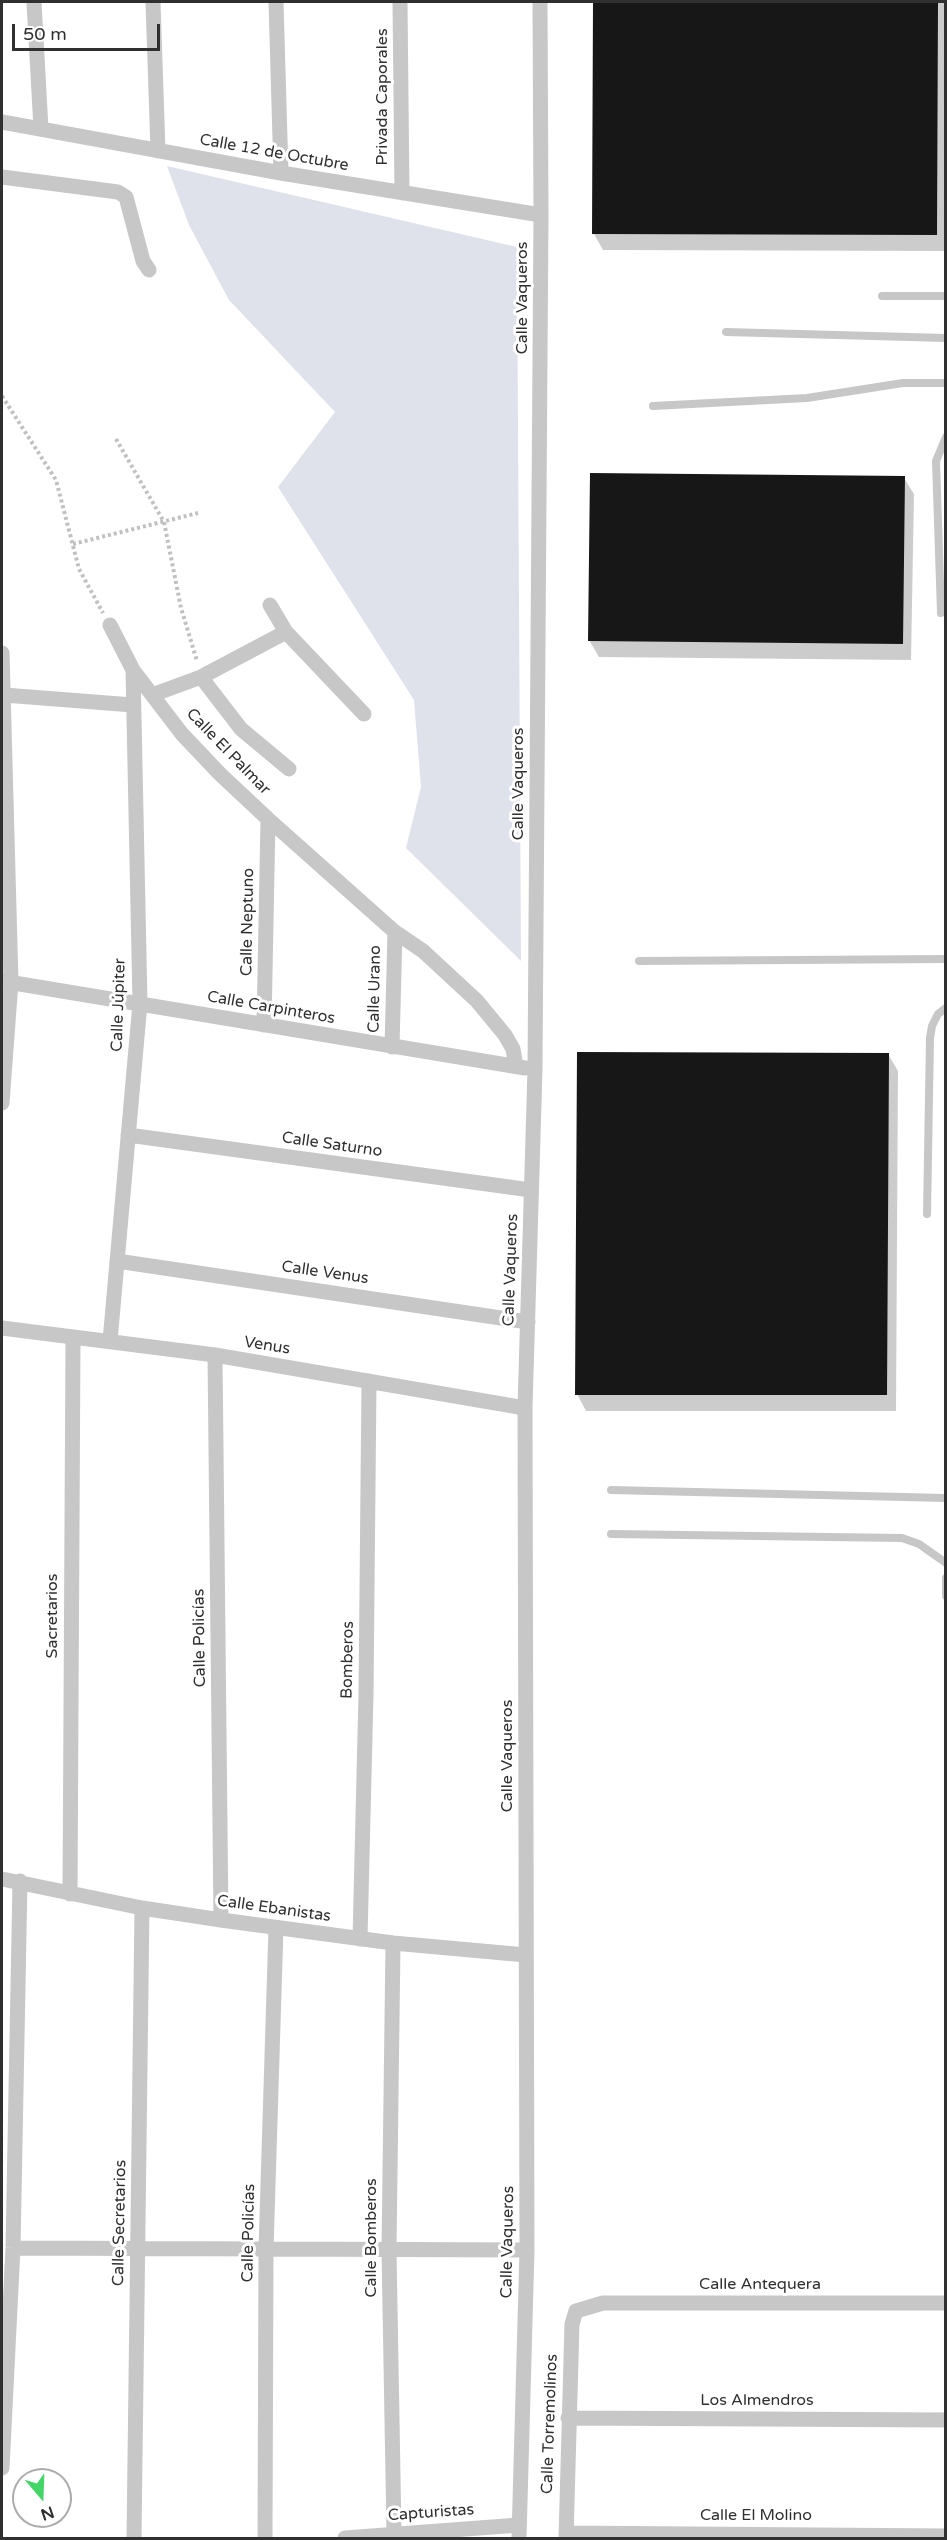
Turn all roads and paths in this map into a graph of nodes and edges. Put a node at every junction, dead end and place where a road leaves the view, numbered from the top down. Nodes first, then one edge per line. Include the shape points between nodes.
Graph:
1 (34, 2) edge
2 (153, 2) edge
3 (276, 2) edge
4 (400, 2) edge
5 (540, 2) edge
6 (2, 122) edge
7 (40, 129) junction
8 (158, 151) junction
9 (281, 173) junction
10 (2, 177) edge
11 (402, 193) junction
12 (541, 215) junction
13 (148, 270) dead end
14 (882, 296) dead end
15 (945, 296) edge
16 (726, 332) dead end
17 (945, 338) edge
18 (945, 383) edge
19 (2, 396) edge
20 (652, 406) dead end
21 (945, 437) edge
22 (116, 439) dead end
23 (198, 513) dead end
24 (164, 522) junction
25 (73, 544) junction
26 (270, 606) dead end
27 (941, 613) dead end
28 (110, 625) joint
29 (286, 632) junction
30 (2, 653) edge
31 (133, 670) junction
32 (201, 677) junction
33 (4, 695) junction
34 (152, 695) junction
35 (133, 705) junction
36 (364, 714) dead end
37 (289, 769) dead end
38 (268, 819) junction
39 (395, 932) junction
40 (945, 959) edge
41 (639, 961) dead end
42 (6, 982) edge
43 (140, 1003) junction
44 (945, 1008) edge
45 (264, 1025) junction
46 (392, 1047) junction
47 (516, 1066) junction
48 (535, 1069) junction
49 (2, 1103) edge
50 (128, 1135) junction
51 (531, 1190) junction
52 (927, 1214) dead end
53 (117, 1261) junction
54 (528, 1322) junction
55 (2, 1328) edge
56 (73, 1338) junction
57 (110, 1341) junction
58 (215, 1355) junction
59 (369, 1381) junction
60 (525, 1408) junction
61 (611, 1490) dead end
62 (945, 1498) edge
63 (611, 1534) dead end
64 (945, 1563) edge
65 (945, 1578) edge
66 (945, 1596) edge
67 (2, 1879) edge
68 (20, 1881) junction
69 (70, 1894) junction
70 (142, 1908) junction
71 (221, 1920) junction
72 (276, 1928) junction
73 (360, 1939) junction
74 (393, 1943) junction
75 (526, 1955) junction
76 (13, 2248) junction
77 (138, 2248) junction
78 (266, 2249) junction
79 (389, 2250) junction
80 (526, 2250) junction
81 (945, 2303) edge
82 (576, 2311) joint
83 (568, 2418) junction
84 (945, 2420) edge
85 (2, 2468) edge
86 (519, 2532) edge
87 (394, 2533) junction
88 (566, 2536) edge
89 (945, 2536) edge
90 (134, 2538) edge
91 (265, 2538) edge
92 (345, 2538) edge

1 - 7 street
2 - 8 street
3 - 9 street
4 - 11 street, Privada Caporales
5 - 12 street, Calle Vaqueros
6 - 7 street, Calle 12 de Octubre
7 - 8 street, Calle 12 de Octubre
8 - 9 street, Calle 12 de Octubre
9 - 11 street, Calle 12 de Octubre
10 - 13 street via 118,192 126,197
11 - 12 street, Calle 12 de Octubre
12 - 48 street, Calle Vaqueros
14 - 15 lane
16 - 17 lane
18 - 20 lane via 903,383 796,399
19 - 25 path via 56,480
21 - 27 lane via 936,461
22 - 24 path
23 - 24 path
24 - 25 path
24 - 32 path
25 - 28 path via 79,569
26 - 29 street
28 - 31 street, Calle El Palmar
29 - 32 street
29 - 36 street
30 - 33 street
31 - 34 street, Calle El Palmar
31 - 35 street, Calle Júpiter
32 - 34 street
32 - 37 street via 241,729
33 - 35 street
33 - 42 street
34 - 38 street, Calle El Palmar via 182,734
35 - 43 street, Calle Júpiter
38 - 39 street, Calle El Palmar
38 - 45 street, Calle Neptuno
39 - 46 street, Calle Urano
39 - 47 street, Calle El Palmar via 423,951 477,1001 505,1035
40 - 41 lane
42 - 43 street, Calle Carpinteros
42 - 49 street
43 - 45 street, Calle Carpinteros
43 - 50 street, Calle Júpiter
44 - 52 lane via 938,1014 930,1038
45 - 46 street, Calle Carpinteros
46 - 47 street, Calle Carpinteros
47 - 48 street, Calle Carpinteros
48 - 51 street, Calle Vaqueros
50 - 51 street, Calle Saturno
50 - 53 street, Calle Júpiter
51 - 54 street, Calle Vaqueros
53 - 54 street, Calle Venus
53 - 57 street, Calle Júpiter
54 - 60 street, Calle Vaqueros
55 - 56 street, Venus
56 - 57 street, Venus
56 - 69 street, Sacretarios
57 - 58 street, Venus
58 - 59 street, Venus
58 - 71 street, Calle Policías
59 - 60 street, Venus
59 - 73 street, Bomberos
60 - 75 street, Calle Vaqueros
61 - 62 lane
63 - 64 lane via 902,1538 919,1544
65 - 66 lane
67 - 68 street, Calle Ebanistas
68 - 69 street, Calle Ebanistas
68 - 76 street
69 - 70 street, Calle Ebanistas
70 - 71 street, Calle Ebanistas
70 - 77 street, Calle Secretarios
71 - 72 street, Calle Ebanistas
72 - 73 street, Calle Ebanistas
72 - 78 street, Calle Policías
73 - 74 street, Calle Ebanistas
74 - 75 street, Calle Ebanistas
74 - 79 street, Calle Bomberos
75 - 80 street, Calle Vaqueros
76 - 77 street
76 - 85 street
77 - 78 street
77 - 90 street, Calle Secretarios
78 - 79 street
78 - 91 street, Calle Policías
79 - 80 street
79 - 87 street, Calle Bomberos
80 - 86 street, Calle Vaqueros
81 - 82 street, Calle Antequera via 603,2303
82 - 83 street, Calle Torremolinos via 572,2324
83 - 84 street, Los Almendros
83 - 88 street, Calle Torremolinos
86 - 87 street, Capturistas
87 - 92 street, Capturistas
88 - 89 street, Calle El Molino

